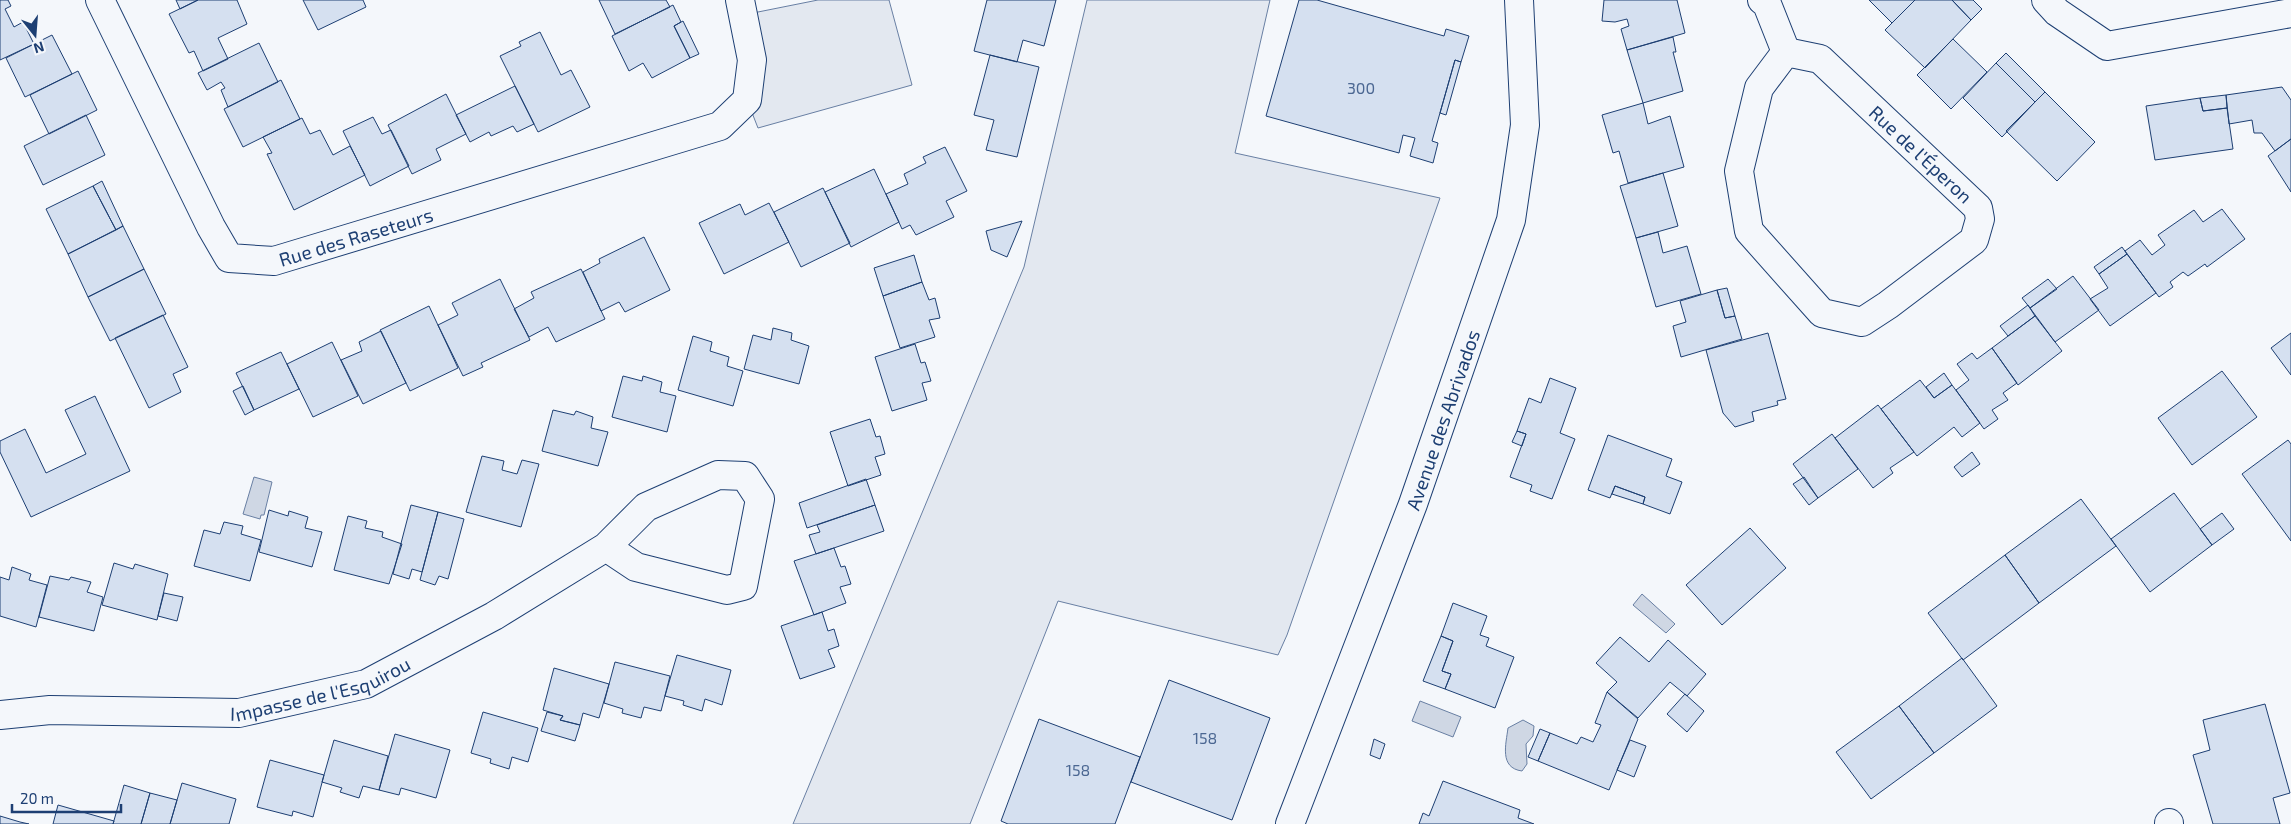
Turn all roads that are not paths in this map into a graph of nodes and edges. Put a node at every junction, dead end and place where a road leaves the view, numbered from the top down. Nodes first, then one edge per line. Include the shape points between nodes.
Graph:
1 (100, 0) edge
2 (740, 0) edge
3 (1519, 0) edge
4 (1762, 0) edge
5 (2046, 0) edge
6 (2291, 13) edge
7 (1786, 52) junction
8 (606, 547) junction
9 (0, 715) edge
10 (1290, 824) edge

1 - 2 street, Rue des Raseteurs via 228,258 274,261 720,126 747,100 752,60
3 - 10 street, Avenue des Abrivados via 1525,125 1511,220 1413,504
4 - 7 street
5 - 6 street via 2057,12 2108,46
7 - 7 street, Rue de l'Éperon via 1759,88 1739,172 1750,231 1822,313 1862,322 1974,240 1980,219 1978,208 1820,60
8 - 8 street, Impasse de l'Esquirou via 636,567 728,590 743,586 760,499 745,476 718,475 646,507
8 - 9 street, Impasse de l'Esquirou via 494,616 366,684 239,713 50,710

